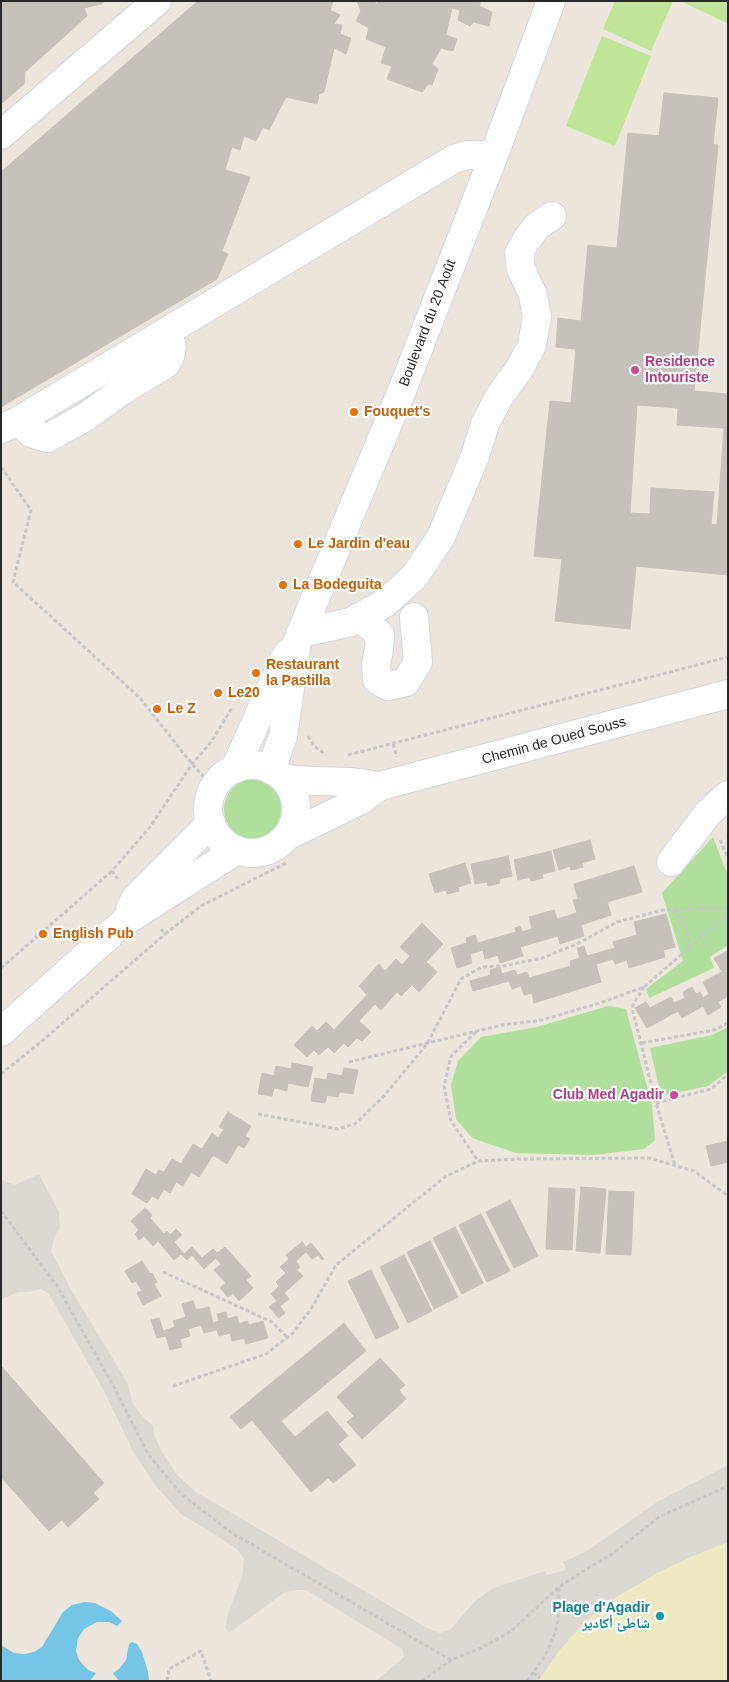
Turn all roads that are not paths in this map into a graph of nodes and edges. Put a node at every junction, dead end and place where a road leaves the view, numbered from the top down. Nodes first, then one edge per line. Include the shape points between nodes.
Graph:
1 (157, 1) edge
2 (551, 1) edge
3 (1, 136) edge
4 (494, 155) junction
5 (552, 216) dead end
6 (10, 425) edge
7 (360, 617) junction
8 (414, 617) dead end
9 (299, 638) junction
10 (728, 694) edge
11 (235, 769) junction
12 (277, 774) junction
13 (380, 786) junction
14 (728, 795) edge
15 (211, 823) junction
16 (290, 848) junction
17 (237, 850) junction
18 (671, 862) dead end
19 (134, 910) junction
20 (1, 1032) edge

1 - 3 street
2 - 4 street, Boulevard du 20 Août
4 - 6 street via 467,155 454,159
4 - 9 street, Boulevard du 20 Août via 403,388
5 - 7 street via 538,225 519,254 520,268 533,295 537,317 532,344 485,424 441,538 415,576 385,602
7 - 8 street via 380,635 377,680 388,686 406,682 418,662
7 - 9 street
9 - 11 street, Boulevard du 20 Août via 283,661
9 - 12 street, Boulevard du 20 Août
10 - 13 street, Chemin de Oued Souss
11 - 12 street via 259,766
11 - 15 street via 214,788 210,799
12 - 13 street, Chemin de Oued Souss via 312,781
12 - 16 street via 296,800
13 - 16 street, Chemin de Oued Souss
14 - 18 street via 708,813
15 - 17 street via 221,840
15 - 19 street
16 - 17 street via 277,846 264,852 250,853
17 - 19 street
19 - 20 street

